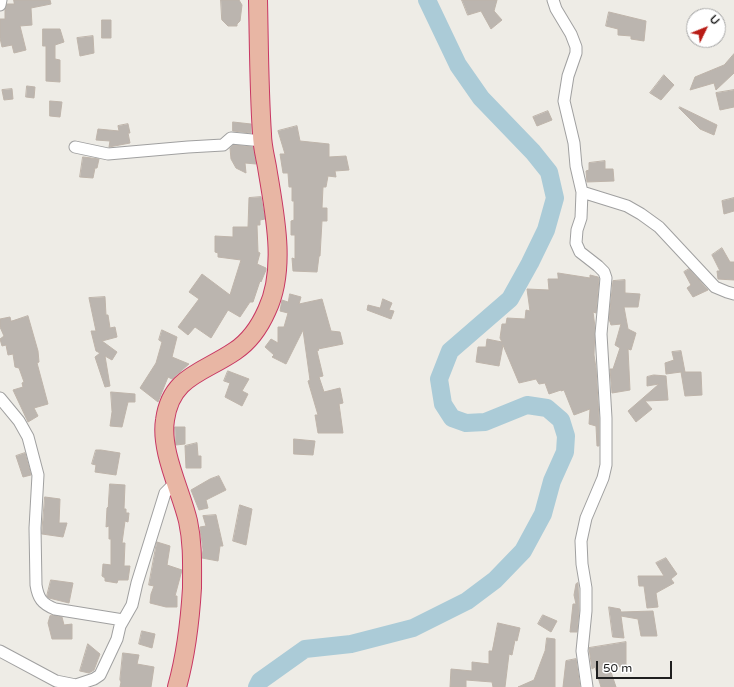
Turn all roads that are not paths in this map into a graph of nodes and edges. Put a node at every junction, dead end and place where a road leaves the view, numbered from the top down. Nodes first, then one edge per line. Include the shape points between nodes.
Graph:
1 (2, 0) edge
2 (258, 0) edge
3 (553, 0) edge
4 (0, 5) edge
5 (263, 141) junction
6 (75, 147) dead end
7 (582, 192) junction
8 (734, 294) edge
9 (0, 398) edge
10 (176, 482) junction
11 (123, 620) junction
12 (0, 651) edge
13 (177, 687) edge
14 (587, 687) edge

1 - 4 street
2 - 5 highway
3 - 7 street via 576,47 564,101
5 - 6 street via 231,138 223,145 108,154
5 - 10 highway via 277,240 277,277 268,309 248,339 237,350 185,380 173,395 167,408 163,434
7 - 8 street via 627,206 642,214 659,227 715,287
7 - 14 street via 581,218 576,243 580,252 604,272 606,278 601,334 606,465 586,518 581,541 586,588 582,651
9 - 11 street via 19,421 28,437 36,464 36,585 41,600 46,606 55,609
10 - 11 street via 165,493 132,605
10 - 13 highway via 191,534 193,564 191,611
11 - 12 street via 100,675 76,685 56,681

